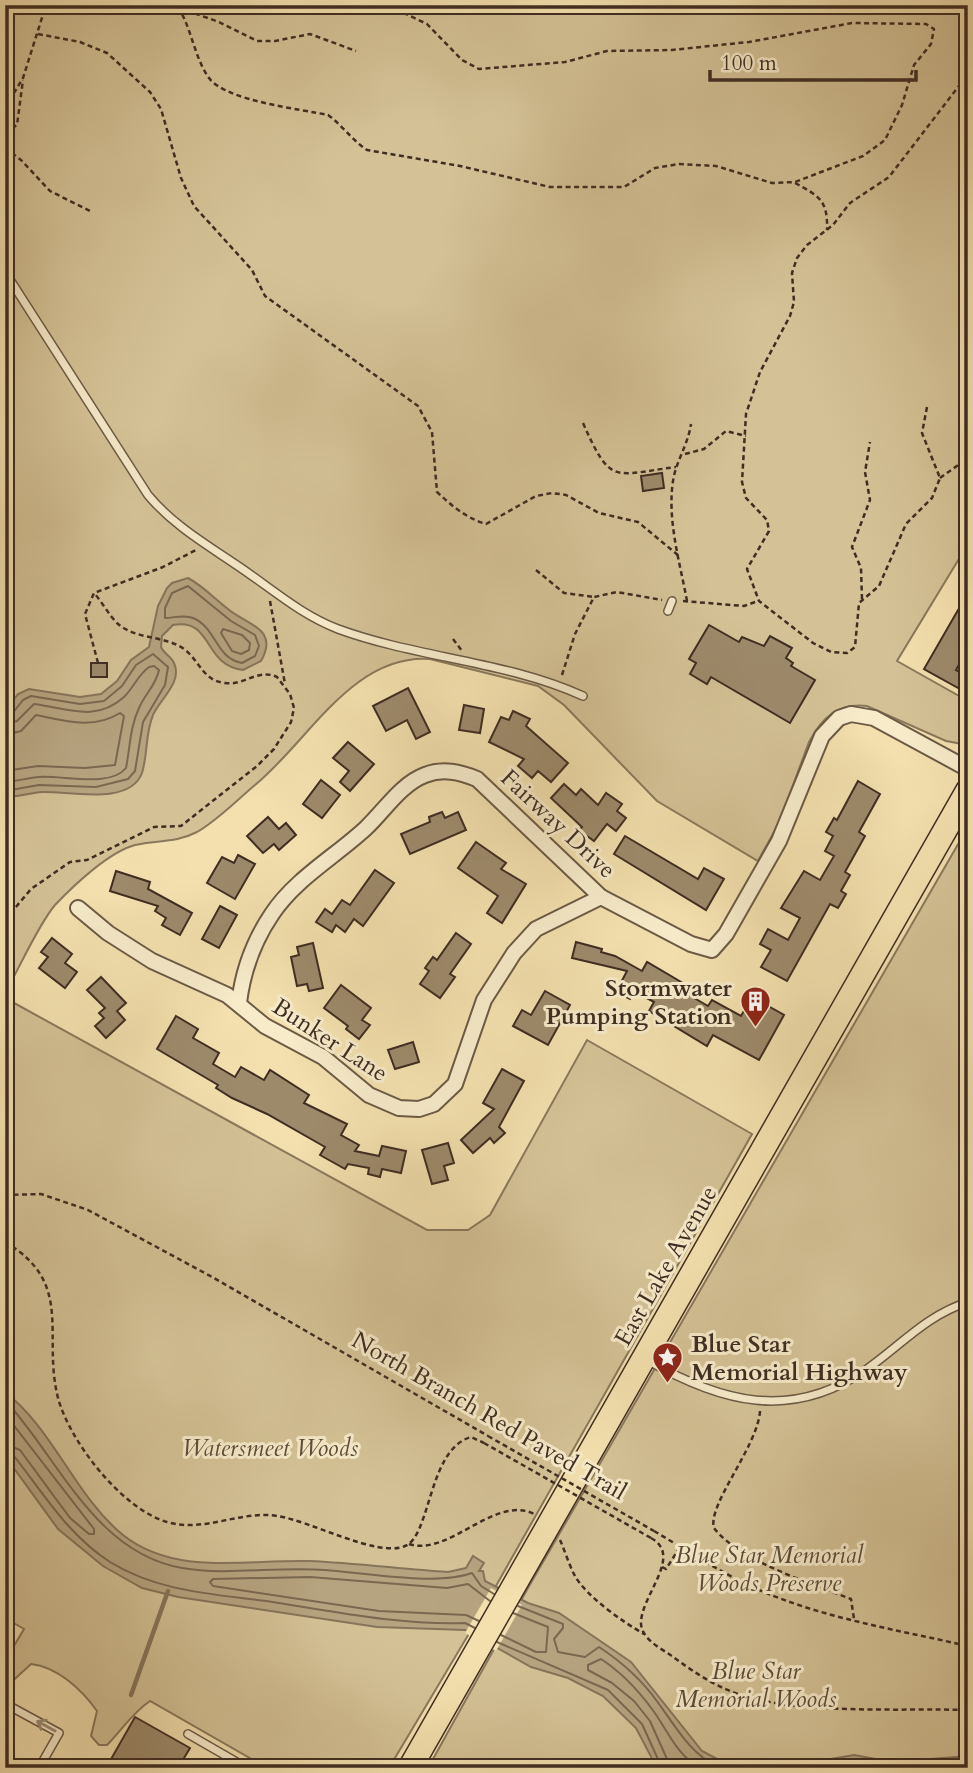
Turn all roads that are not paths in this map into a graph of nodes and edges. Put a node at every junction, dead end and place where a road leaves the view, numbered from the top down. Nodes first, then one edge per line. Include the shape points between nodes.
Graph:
1 (274, 5) edge
2 (323, 5) edge
3 (5, 272) edge
4 (672, 601) road end
5 (668, 611) dead end
6 (583, 696) dead end
7 (968, 769) edge
8 (968, 790) edge
9 (601, 897) junction
10 (78, 908) dead end
11 (239, 1003) junction
12 (968, 1302) edge
13 (644, 1357) junction
14 (5, 1723) edge
15 (188, 1734) dead end
16 (39, 1768) edge
17 (247, 1768) edge
18 (410, 1768) edge

1 - 2 lane via 283,9
3 - 6 lane via 148,495 176,524 307,615 339,629 559,685
4 - 5 lane
7 - 9 street, Fairway Drive via 874,718 850,714 839,718 822,736 779,841 719,945 702,950
8 - 13 main road, East Lake Avenue
9 - 11 street, Bunker Lane via 536,929 514,953 484,1000 455,1084 434,1104 419,1109 399,1108 369,1095 323,1057 265,1026
9 - 11 street, Fairway Drive via 477,779 450,771 425,775 274,911 250,955
10 - 11 street, Bunker Lane via 152,961
12 - 13 lane via 936,1315 845,1382 819,1393 759,1401 730,1398 707,1391
13 - 18 main road, East Lake Avenue
16 -> 14 lane via 59,1733 13,1708
15 - 17 lane

